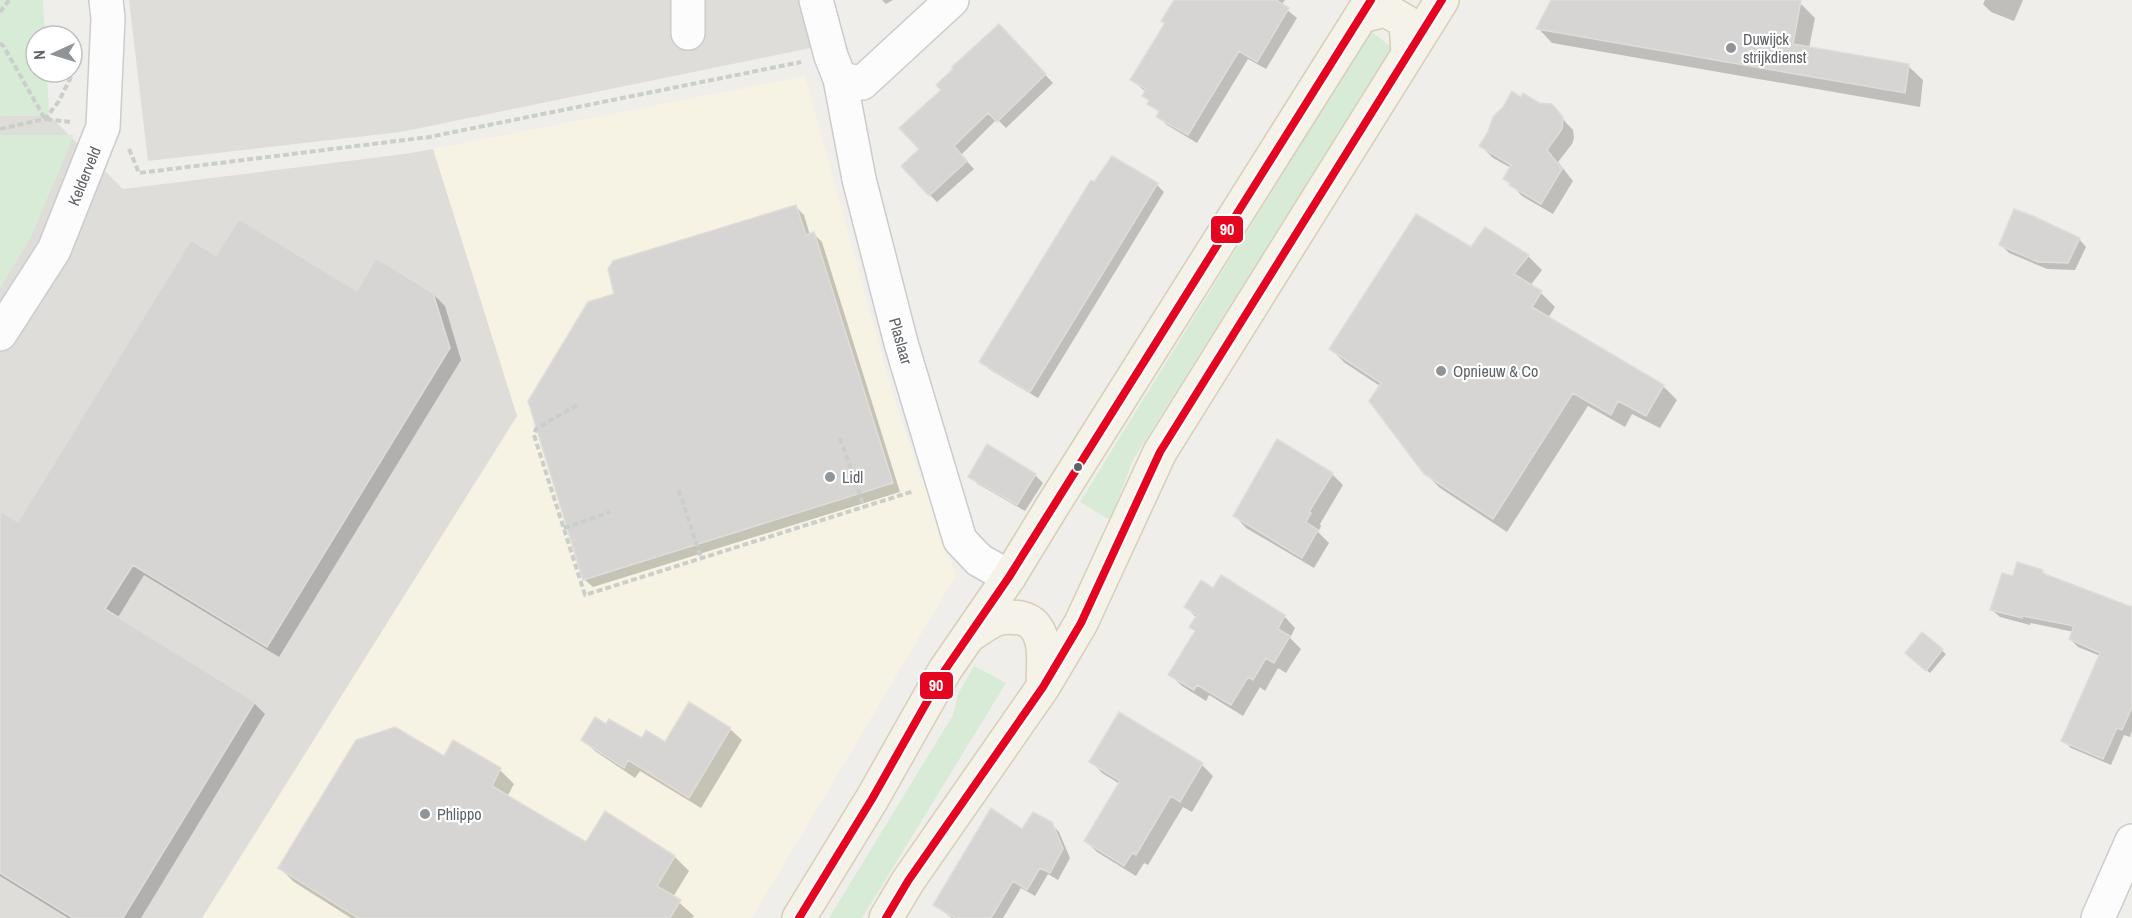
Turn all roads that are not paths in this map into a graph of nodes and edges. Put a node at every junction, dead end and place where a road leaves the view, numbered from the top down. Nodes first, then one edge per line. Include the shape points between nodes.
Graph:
1 (105, 0) edge
2 (688, 0) edge
3 (816, 0) edge
4 (952, 0) edge
5 (1442, 0) edge
6 (1366, 8) edge
7 (688, 33) dead end
8 (1408, 54) junction
9 (835, 68) junction
10 (0, 334) edge
11 (1009, 577) junction
12 (968, 636) junction
13 (1043, 687) junction
14 (2132, 840) edge
15 (799, 918) edge
16 (886, 918) edge
17 (2098, 918) edge

1 - 10 street, Kelderveld via 108,18 103,127 54,250
2 - 7 street
3 - 9 street, Plaslaar
4 - 9 street via 862,83
5 - 8 main road
6 - 8 main road via 1386,10 1406,22
6 - 11 main road
8 - 13 main road via 1160,452 1082,623
9 - 11 street, Plaslaar via 898,332 960,540 979,560
11 - 12 main road
12 - 13 main road via 997,618 1013,616 1027,620 1038,630 1043,644
12 - 15 main road
13 - 16 main road
14 - 17 street

